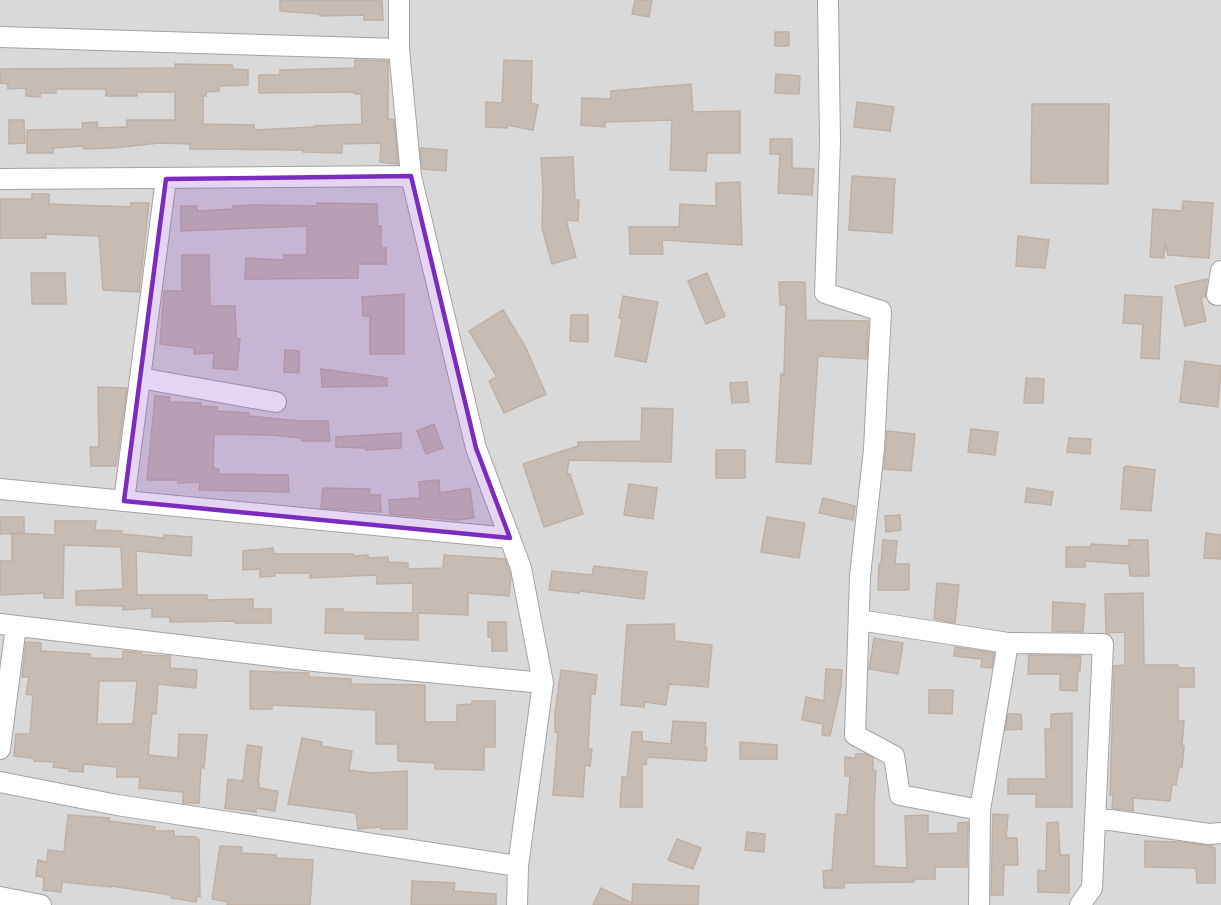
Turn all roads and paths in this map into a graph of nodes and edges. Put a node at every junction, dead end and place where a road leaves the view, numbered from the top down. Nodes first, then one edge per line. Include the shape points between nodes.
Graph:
1 (399, 0) edge
2 (828, 0) edge
3 (0, 37) edge
4 (399, 49) junction
5 (411, 176) junction
6 (0, 179) edge
7 (166, 179) junction
8 (1221, 271) edge
9 (1217, 295) dead end
10 (140, 378) junction
11 (276, 402) dead end
12 (0, 489) edge
13 (124, 501) junction
14 (510, 538) junction
15 (859, 620) junction
16 (8, 625) edge
17 (1008, 643) junction
18 (543, 683) junction
19 (0, 749) edge
20 (0, 782) edge
21 (980, 810) junction
22 (1096, 818) junction
23 (1221, 833) edge
24 (518, 866) junction
25 (0, 897) edge
26 (38, 905) edge
27 (517, 905) edge
28 (979, 905) edge
29 (1080, 905) edge

1 - 4 street
2 - 15 street via 830,142 825,293 880,311
3 - 4 street
4 - 5 street
5 - 7 street
5 - 14 street via 477,448
6 - 7 street
7 - 10 street
8 - 9 street
10 - 11 street
10 - 13 street
12 - 13 street
13 - 14 street
14 - 18 street via 521,568
15 - 17 street
15 - 21 street via 855,735 894,756 900,795
16 - 18 street
16 - 19 street
17 - 21 street
17 - 22 street via 1103,644
18 - 24 street
20 - 24 street via 117,805
21 - 28 street
22 - 23 street
22 - 29 street via 1092,888
24 - 27 street
25 - 26 street

